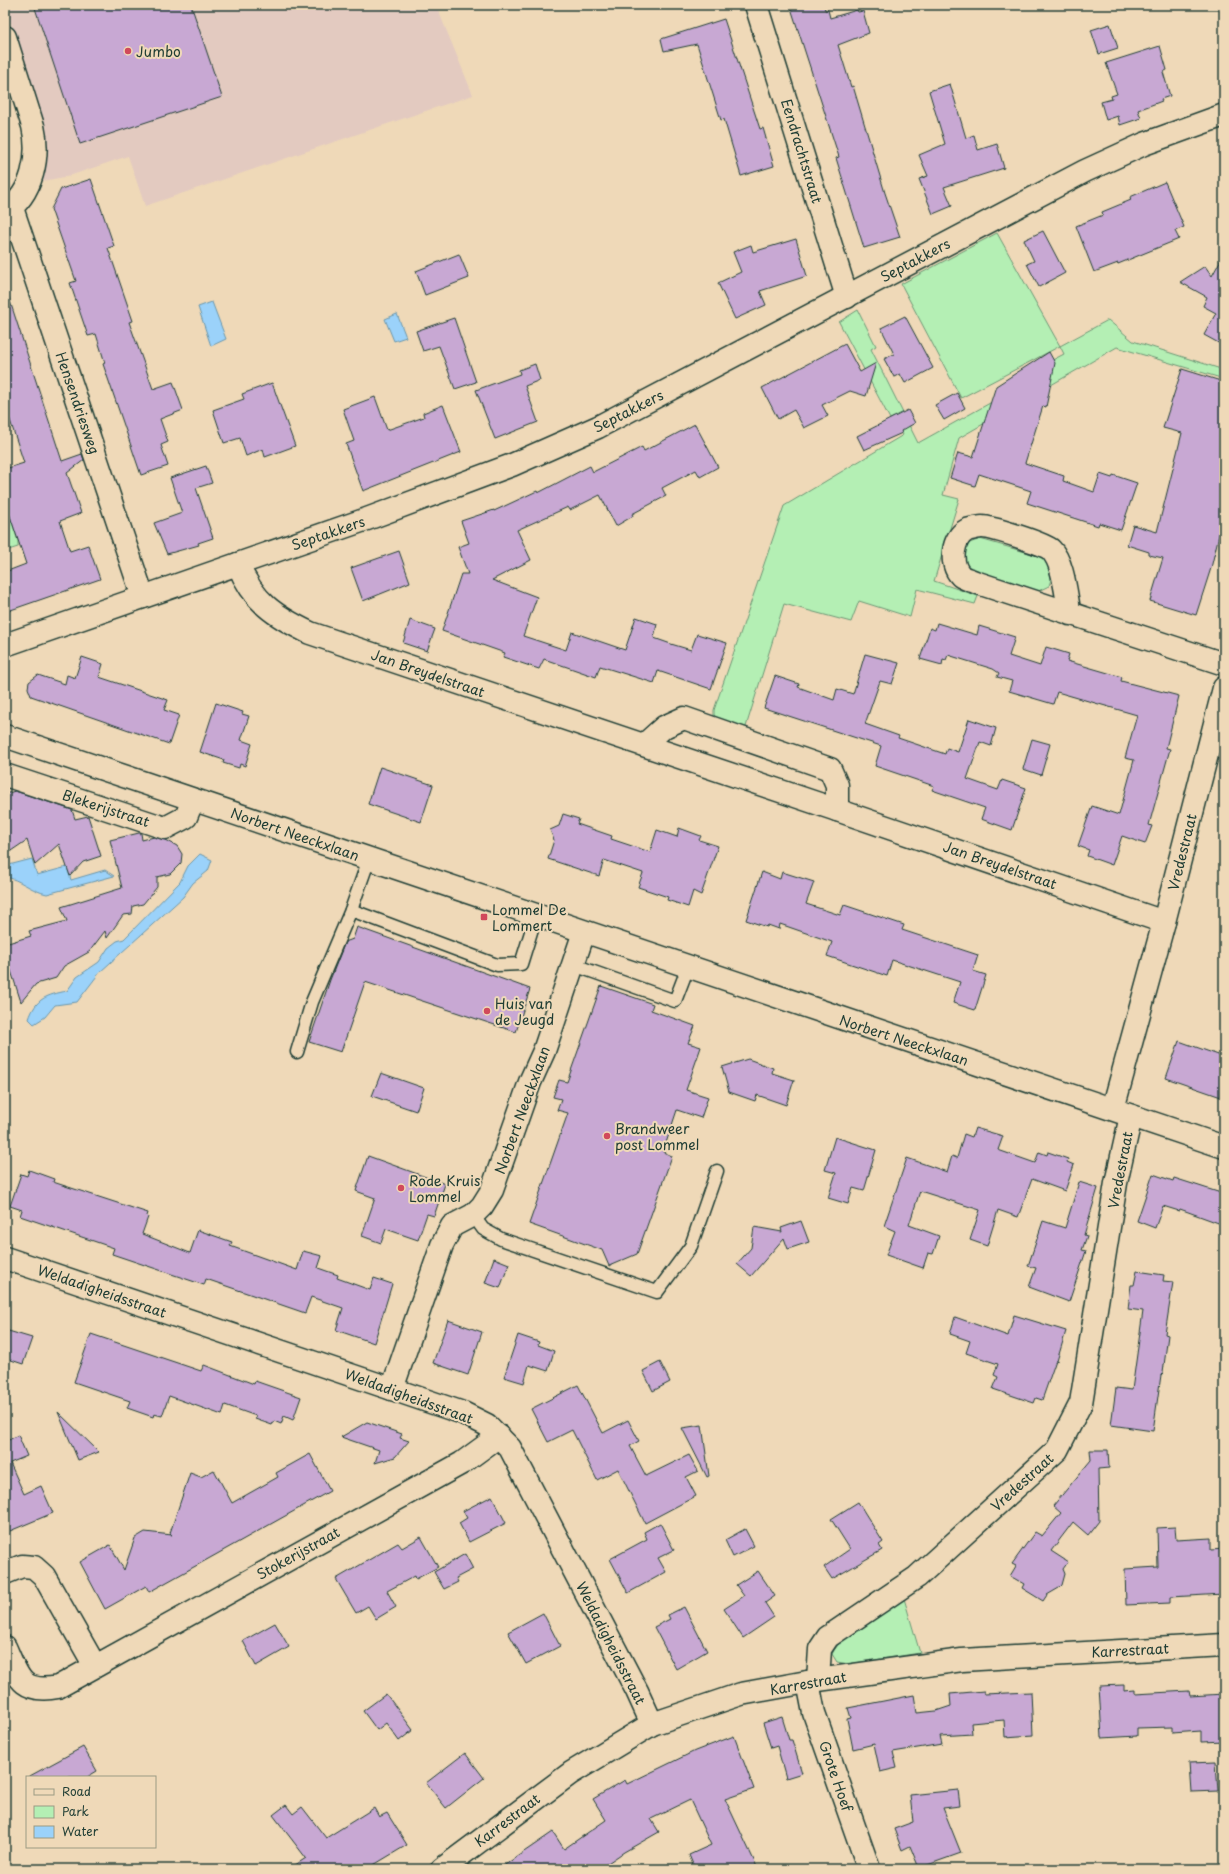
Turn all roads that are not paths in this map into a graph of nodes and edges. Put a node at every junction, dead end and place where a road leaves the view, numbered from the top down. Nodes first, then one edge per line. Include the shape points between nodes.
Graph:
1 (756, 5) edge
2 (5, 37) edge
3 (1224, 114) edge
4 (8, 210) edge
5 (847, 297) junction
6 (238, 564) junction
7 (143, 597) junction
8 (1070, 614) junction
9 (5, 645) edge
10 (1224, 664) edge
11 (1224, 688) edge
12 (5, 736) edge
13 (644, 745) junction
14 (5, 775) edge
15 (194, 800) junction
16 (837, 810) junction
17 (369, 859) junction
18 (351, 910) junction
19 (536, 916) junction
20 (1164, 922) junction
21 (584, 932) junction
22 (574, 965) junction
23 (688, 967) junction
24 (297, 1052) dead end
25 (1122, 1113) junction
26 (1224, 1148) edge
27 (716, 1170) dead end
28 (473, 1215) junction
29 (5, 1258) edge
30 (392, 1390) junction
31 (499, 1436) junction
32 (5, 1573) edge
33 (1224, 1645) edge
34 (5, 1647) edge
35 (95, 1666) junction
36 (813, 1681) junction
37 (652, 1724) junction
38 (442, 1869) edge
39 (869, 1869) edge

1 - 5 street, Eendrachtstraat
2 - 4 street, Hensendriesweg via 36,141 33,170 20,198
3 - 5 street, Septakkers via 1144,144 1085,171
4 - 7 street, Hensendriesweg
5 - 6 street, Septakkers via 598,427 519,462
6 - 7 street, Septakkers
6 - 13 street, Jan Breydelstraat via 256,598 281,618 310,633
7 - 9 street, Septakkers
8 - 8 street via 961,575 955,562 954,550 958,539 967,531 982,527 1039,542 1051,550 1059,563
8 - 10 street
11 - 20 street, Vredestraat
12 - 15 street, Norbert Neeckxlaan
13 - 16 street, Jan Breydelstraat
13 - 16 street via 664,728 684,718 830,769 837,785
14 - 15 street, Blekerijstraat via 165,828 186,817
15 - 17 street, Norbert Neeckxlaan
16 - 20 street, Jan Breydelstraat
17 - 18 lane
17 - 19 street, Norbert Neeckxlaan
18 - 19 lane via 497,965 521,964
18 - 24 lane via 312,1002
19 - 21 street, Norbert Neeckxlaan
20 - 25 street, Vredestraat
21 - 22 street, Norbert Neeckxlaan
21 - 23 street, Norbert Neeckxlaan
22 - 23 lane via 675,1001
22 - 28 street, Norbert Neeckxlaan via 492,1190
23 - 25 street, Norbert Neeckxlaan
25 - 26 street, Norbert Neeckxlaan
25 - 36 street, Vredestraat via 1116,1183 1081,1403 1057,1450 917,1577 828,1637 820,1649
27 - 28 lane via 691,1246 657,1292 501,1239 483,1229
28 - 30 street, Norbert Neeckxlaan via 452,1226 442,1245
29 - 30 street, Weldadigheidsstraat
30 - 31 street, Weldadigheidsstraat via 463,1413 487,1425
31 - 35 street, Stokerijstraat via 462,1463
31 - 37 street, Weldadigheidsstraat via 510,1448
32 - 35 street via 22,1566 34,1567 44,1576
33 - 36 street, Karrestraat via 962,1660
34 - 35 street, Stokerijstraat via 19,1679 29,1686 42,1690 58,1687
36 - 37 street, Karrestraat via 741,1694
36 - 39 street, Grote Hoef via 814,1713
37 - 38 street, Karrestraat via 571,1773

